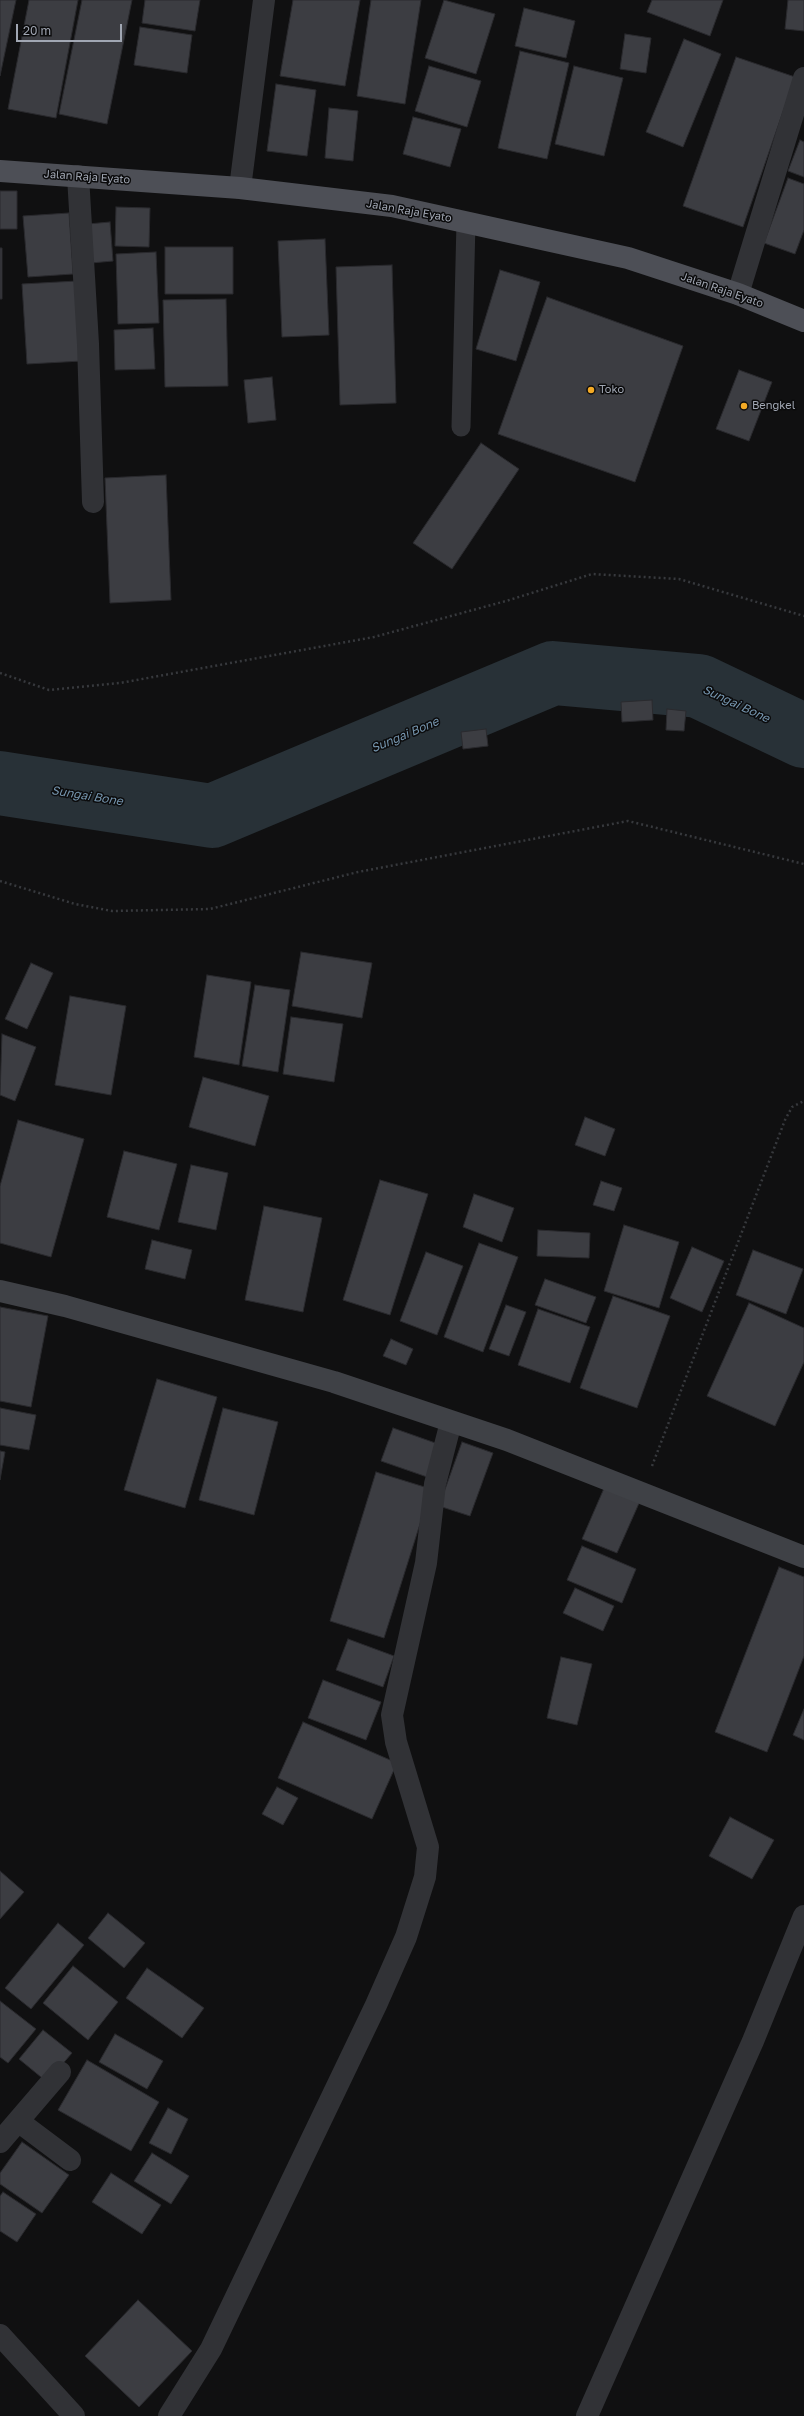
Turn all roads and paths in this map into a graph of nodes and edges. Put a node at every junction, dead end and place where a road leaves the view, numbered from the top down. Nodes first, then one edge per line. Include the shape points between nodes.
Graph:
1 (264, 0) edge
2 (804, 78) edge
3 (0, 171) edge
4 (78, 176) junction
5 (240, 188) junction
6 (466, 222) junction
7 (738, 294) junction
8 (804, 321) edge
9 (461, 427) dead end
10 (93, 502) dead end
11 (804, 616) edge
12 (0, 673) edge
13 (804, 864) edge
14 (0, 881) edge
15 (804, 1101) edge
16 (0, 1290) edge
17 (451, 1422) junction
18 (642, 1493) junction
19 (804, 1557) edge
20 (804, 1916) edge
21 (60, 2072) dead end
22 (18, 2121) junction
23 (0, 2142) edge
24 (70, 2160) dead end
25 (0, 2335) edge
26 (74, 2416) edge
27 (169, 2416) edge
28 (587, 2416) edge

1 - 5 street
2 - 7 street
3 - 4 main road, Jalan Raja Eyato
4 - 5 main road, Jalan Raja Eyato
4 - 10 street via 88,344
5 - 6 main road, Jalan Raja Eyato via 392,206
6 - 7 main road, Jalan Raja Eyato via 628,258
6 - 9 lane
7 - 8 main road, Jalan Raja Eyato
11 - 12 path via 679,578 592,574 506,601 374,637 120,683 49,690
13 - 14 path via 628,821 358,872 210,909 112,911 75,904
15 - 18 path via 792,1107 785,1120
16 - 17 street via 334,1382
17 - 18 street via 507,1440
17 - 27 street via 435,1484 426,1563 392,1715 396,1742 428,1847 425,1877 406,1937 369,2019 211,2349
18 - 19 street
20 - 28 street via 753,2041
21 - 22 street
22 - 23 street
22 - 24 street
25 - 26 street

